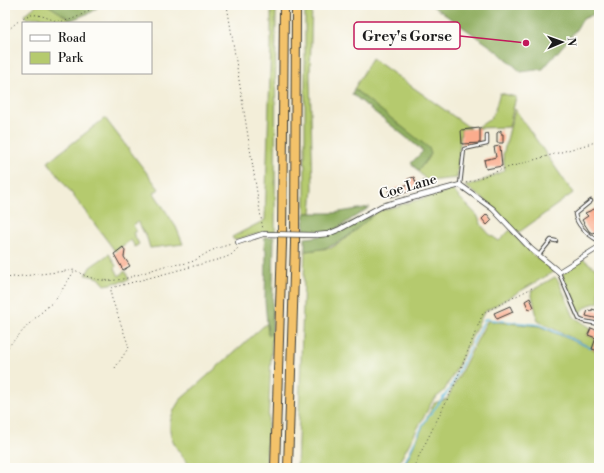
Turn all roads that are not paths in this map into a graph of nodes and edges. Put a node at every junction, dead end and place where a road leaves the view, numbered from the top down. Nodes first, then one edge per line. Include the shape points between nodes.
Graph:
1 (284, 5) edge
2 (296, 5) edge
3 (487, 135) dead end
4 (460, 185) junction
5 (591, 201) dead end
6 (556, 241) dead end
7 (599, 241) edge
8 (238, 242) road end
9 (599, 246) edge
10 (539, 255) junction
11 (559, 272) junction
12 (599, 324) edge
13 (275, 468) edge
14 (288, 468) edge

1 - 13 highway via 282,236
2 - 14 highway via 295,243
3 - 4 lane via 487,144 464,149
4 - 8 street, Coe Lane, bridge via 382,206 328,234 263,234
4 - 10 street via 493,209 530,249
5 - 7 lane via 575,214 576,221 587,235
6 - 10 lane via 551,240
9 - 11 street
10 - 11 street
11 - 12 lane via 579,319

